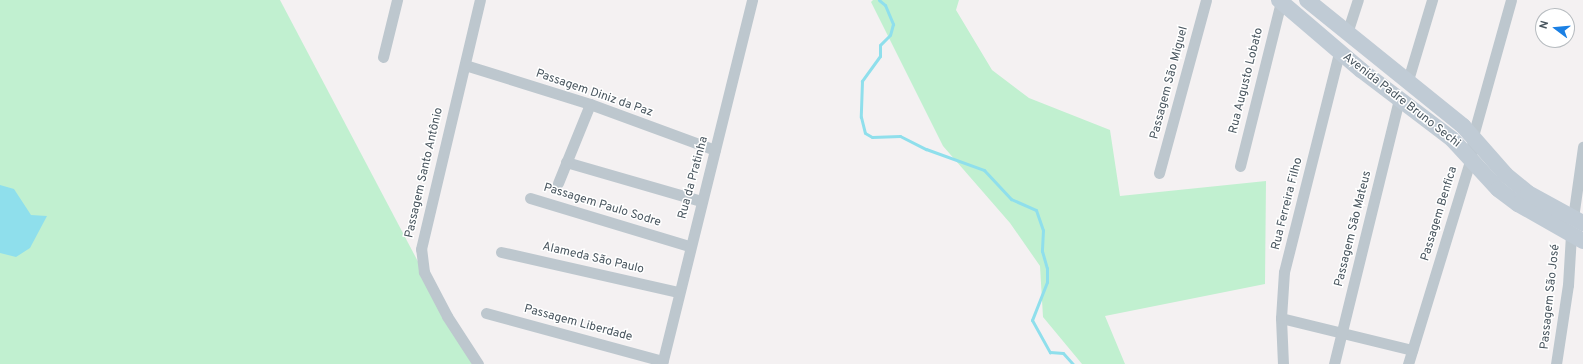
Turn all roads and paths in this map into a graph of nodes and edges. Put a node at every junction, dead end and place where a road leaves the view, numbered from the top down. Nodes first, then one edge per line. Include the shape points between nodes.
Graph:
1 (397, 0) edge
2 (480, 0) edge
3 (752, 0) edge
4 (1206, 0) edge
5 (1307, 0) edge
6 (1358, 0) edge
7 (1432, 0) edge
8 (1511, 0) edge
9 (1280, 1) edge
10 (1347, 33) junction
11 (1339, 53) junction
12 (383, 57) dead end
13 (465, 66) junction
14 (1408, 80) junction
15 (1399, 100) junction
16 (590, 104) junction
17 (1474, 136) junction
18 (1583, 147) edge
19 (715, 150) junction
20 (1471, 158) junction
21 (566, 162) junction
22 (1240, 166) dead end
23 (1159, 173) dead end
24 (558, 183) dead end
25 (530, 198) dead end
26 (701, 201) junction
27 (1578, 229) edge
28 (689, 246) junction
29 (501, 252) dead end
30 (678, 292) junction
31 (486, 313) dead end
32 (1282, 318) junction
33 (1342, 334) junction
34 (1412, 350) junction
35 (662, 362) edge
36 (478, 364) edge
37 (1284, 364) edge
38 (1334, 364) edge
39 (1408, 364) edge
40 (1556, 364) edge

1 - 12 street
2 - 13 street, Passagem Santo Antônio
3 - 19 street, Rua da Pratinha
4 - 23 street, Passagem São Miguel
5 - 10 main road, Avenida Padre Bruno Sechi
6 - 10 street
7 - 14 street
8 - 17 street, Passagem Benfica
9 - 11 main road, Avenida Padre Bruno Sechi
9 - 22 street, Rua Augusto Lobato
10 - 14 main road, Avenida Padre Bruno Sechi
11 - 15 main road, Avenida Padre Bruno Sechi
11 - 32 street, Rua Ferreira Filho via 1284,272
13 - 16 street, Passagem Diniz da Paz
13 - 36 street, Passagem Santo Antônio via 421,249 424,272 447,316
14 - 17 main road, Avenida Padre Bruno Sechi
15 - 20 main road, Avenida Padre Bruno Sechi via 1452,139
15 - 33 street, Passagem São Mateus
16 - 19 street, Passagem Diniz da Paz
16 - 21 street
17 - 20 street, Passagem Benfica
17 - 27 main road, Avenida Padre Bruno Sechi via 1506,176
18 - 27 street, Passagem São José
19 - 26 street, Rua da Pratinha
20 - 27 main road, Avenida Padre Bruno Sechi via 1498,189 1518,204
20 - 34 street, Passagem Benfica
21 - 24 street
21 - 26 street
25 - 28 street, Passagem Paulo Sodre
26 - 28 street, Rua da Pratinha
27 - 40 street, Passagem São José
28 - 30 street, Rua da Pratinha
29 - 30 street, Alameda São Paulo
30 - 35 street, Rua da Pratinha
31 - 35 street, Passagem Liberdade
32 - 33 street
32 - 37 street, Rua Ferreira Filho
33 - 34 street
33 - 38 street, Passagem São Mateus
34 - 39 street, Passagem Benfica

